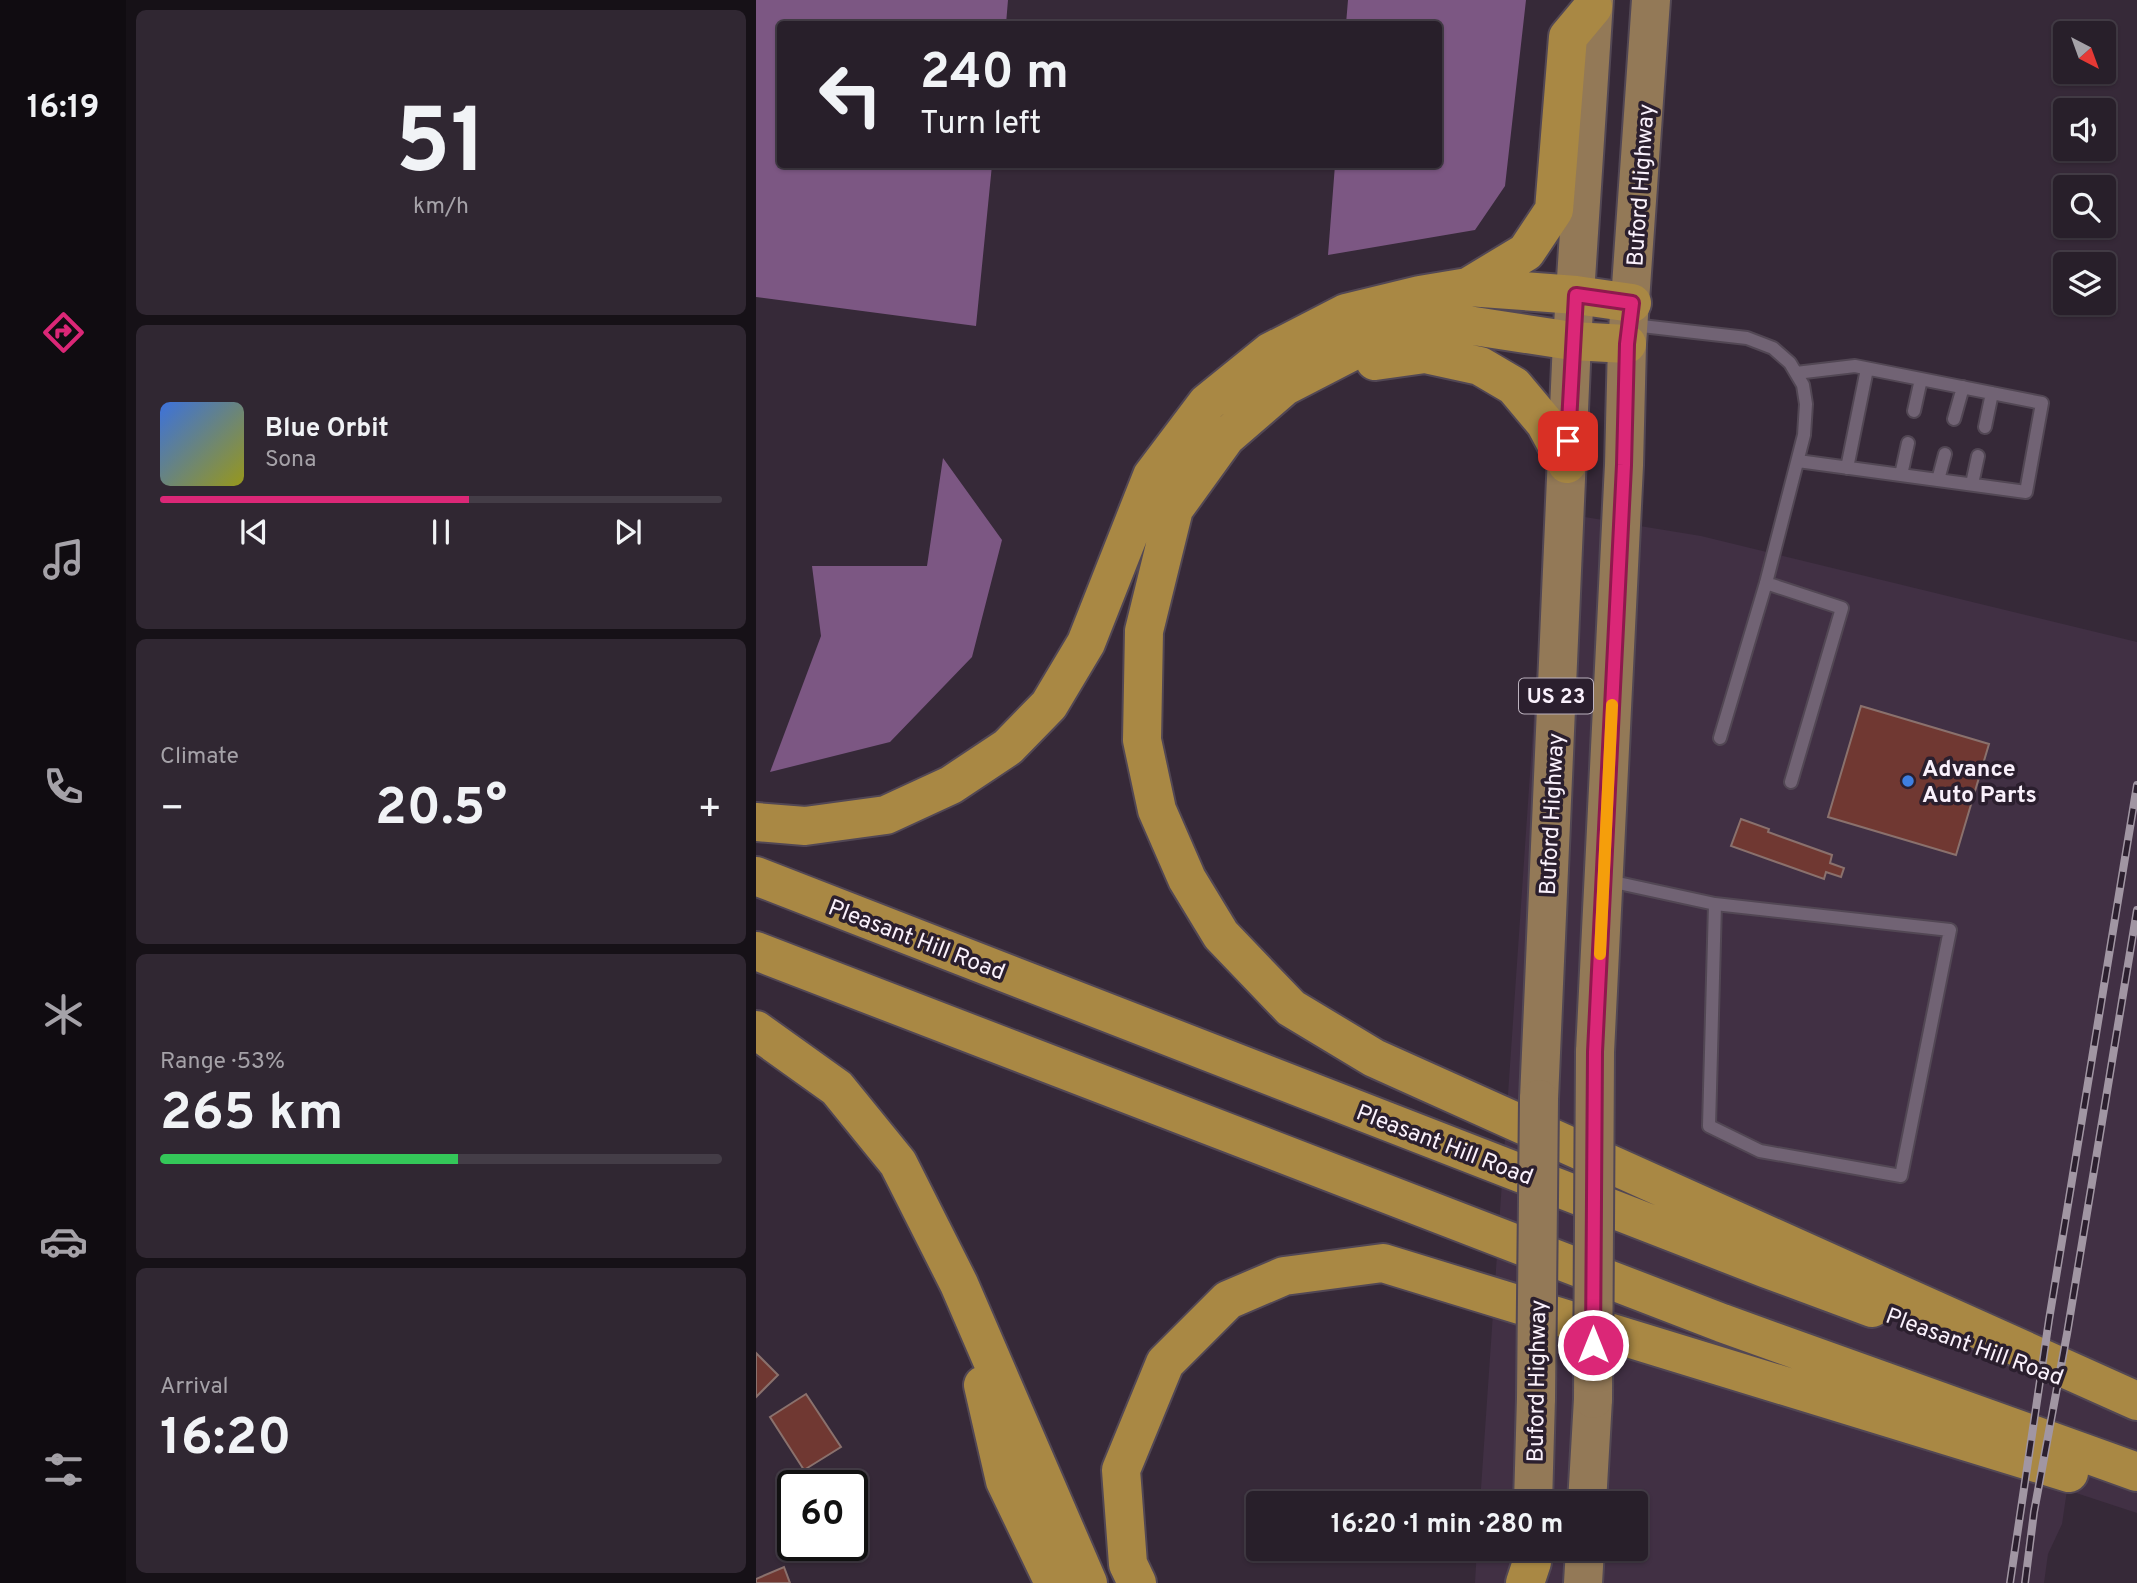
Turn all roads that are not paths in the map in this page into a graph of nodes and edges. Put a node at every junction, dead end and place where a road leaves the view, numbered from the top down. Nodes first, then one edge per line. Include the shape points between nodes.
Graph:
1 (1651, 0) edge
2 (1594, 3) edge
3 (1468, 287) junction
4 (1576, 295) junction
5 (1630, 324) junction
6 (1572, 341) junction
7 (1867, 369) junction
8 (1796, 373) junction
9 (1921, 379) junction
10 (1962, 387) junction
11 (1993, 393) junction
12 (1914, 411) dead end
13 (1954, 419) dead end
14 (1985, 427) dead end
15 (1908, 443) dead end
16 (1945, 454) dead end
17 (1978, 456) dead end
18 (1798, 461) junction
19 (1567, 464) junction
20 (1847, 468) junction
21 (1901, 475) junction
22 (1938, 480) junction
23 (1972, 484) junction
24 (1766, 583) junction
25 (1144, 631) junction
26 (1720, 738) dead end
27 (1791, 782) dead end
28 (756, 822) edge
29 (756, 876) edge
30 (1604, 880) junction
31 (1715, 904) junction
32 (756, 951) edge
33 (756, 1030) edge
34 (959, 1284) junction
35 (2137, 1403) edge
36 (2137, 1472) edge
37 (1533, 1491) edge
38 (1588, 1491) edge
39 (2137, 1493) edge
40 (1584, 1561) edge
41 (1054, 1583) edge
42 (1087, 1583) edge
43 (1137, 1583) edge
44 (1583, 1583) edge

1 - 5 main road, Buford Highway / US 23
2 - 3 highway via 1568,37 1555,210 1526,253
2 - 4 main road, Buford Highway / US 23
3 - 4 highway
3 - 28 highway via 1346,313 1270,352 1207,403 1152,476 1086,643 1049,705 1008,747 951,785 886,815 805,826
4 - 5 highway
4 - 6 main road, Buford Highway / US 23
5 - 6 highway
5 - 8 lane via 1747,338 1773,348
5 - 30 main road, Buford Highway / US 23
6 - 19 main road, Buford Highway / US 23
6 - 25 highway via 1448,322 1374,340 1285,386 1226,437 1174,509
7 - 8 lane
7 - 9 lane
7 - 20 lane
8 - 18 lane via 1806,404
9 - 10 lane
9 - 12 lane
10 - 11 lane
10 - 13 lane
11 - 14 lane
11 - 23 lane via 2042,403 2026,492
15 - 21 lane
16 - 22 lane
17 - 23 lane
18 - 20 lane
18 - 24 lane
19 - 25 highway via 1545,423 1514,386 1480,366 1425,354 1372,361 1293,402 1243,447 1198,508
19 - 37 main road, Buford Highway / US 23, bridge via 1539,1051
20 - 21 lane
21 - 22 lane
22 - 23 lane
24 - 26 lane
24 - 27 lane via 1842,608
25 - 35 highway via 1142,740 1157,810 1187,879 1221,935 1292,1008 1374,1058
29 - 35 highway, Pleasant Hill Road via 1767,1269
30 - 31 lane
30 - 38 main road, Buford Highway / US 23, bridge via 1595,1052
31 - 31 lane via 1709,1126 1760,1151 1901,1176 1950,930
32 - 36 highway via 1722,1323
33 - 34 highway via 837,1088 898,1163
34 - 41 highway via 1005,1481
34 - 42 highway
39 - 43 highway via 1383,1263 1284,1276 1228,1300 1165,1363 1121,1470 1128,1564
40 - 44 main road

